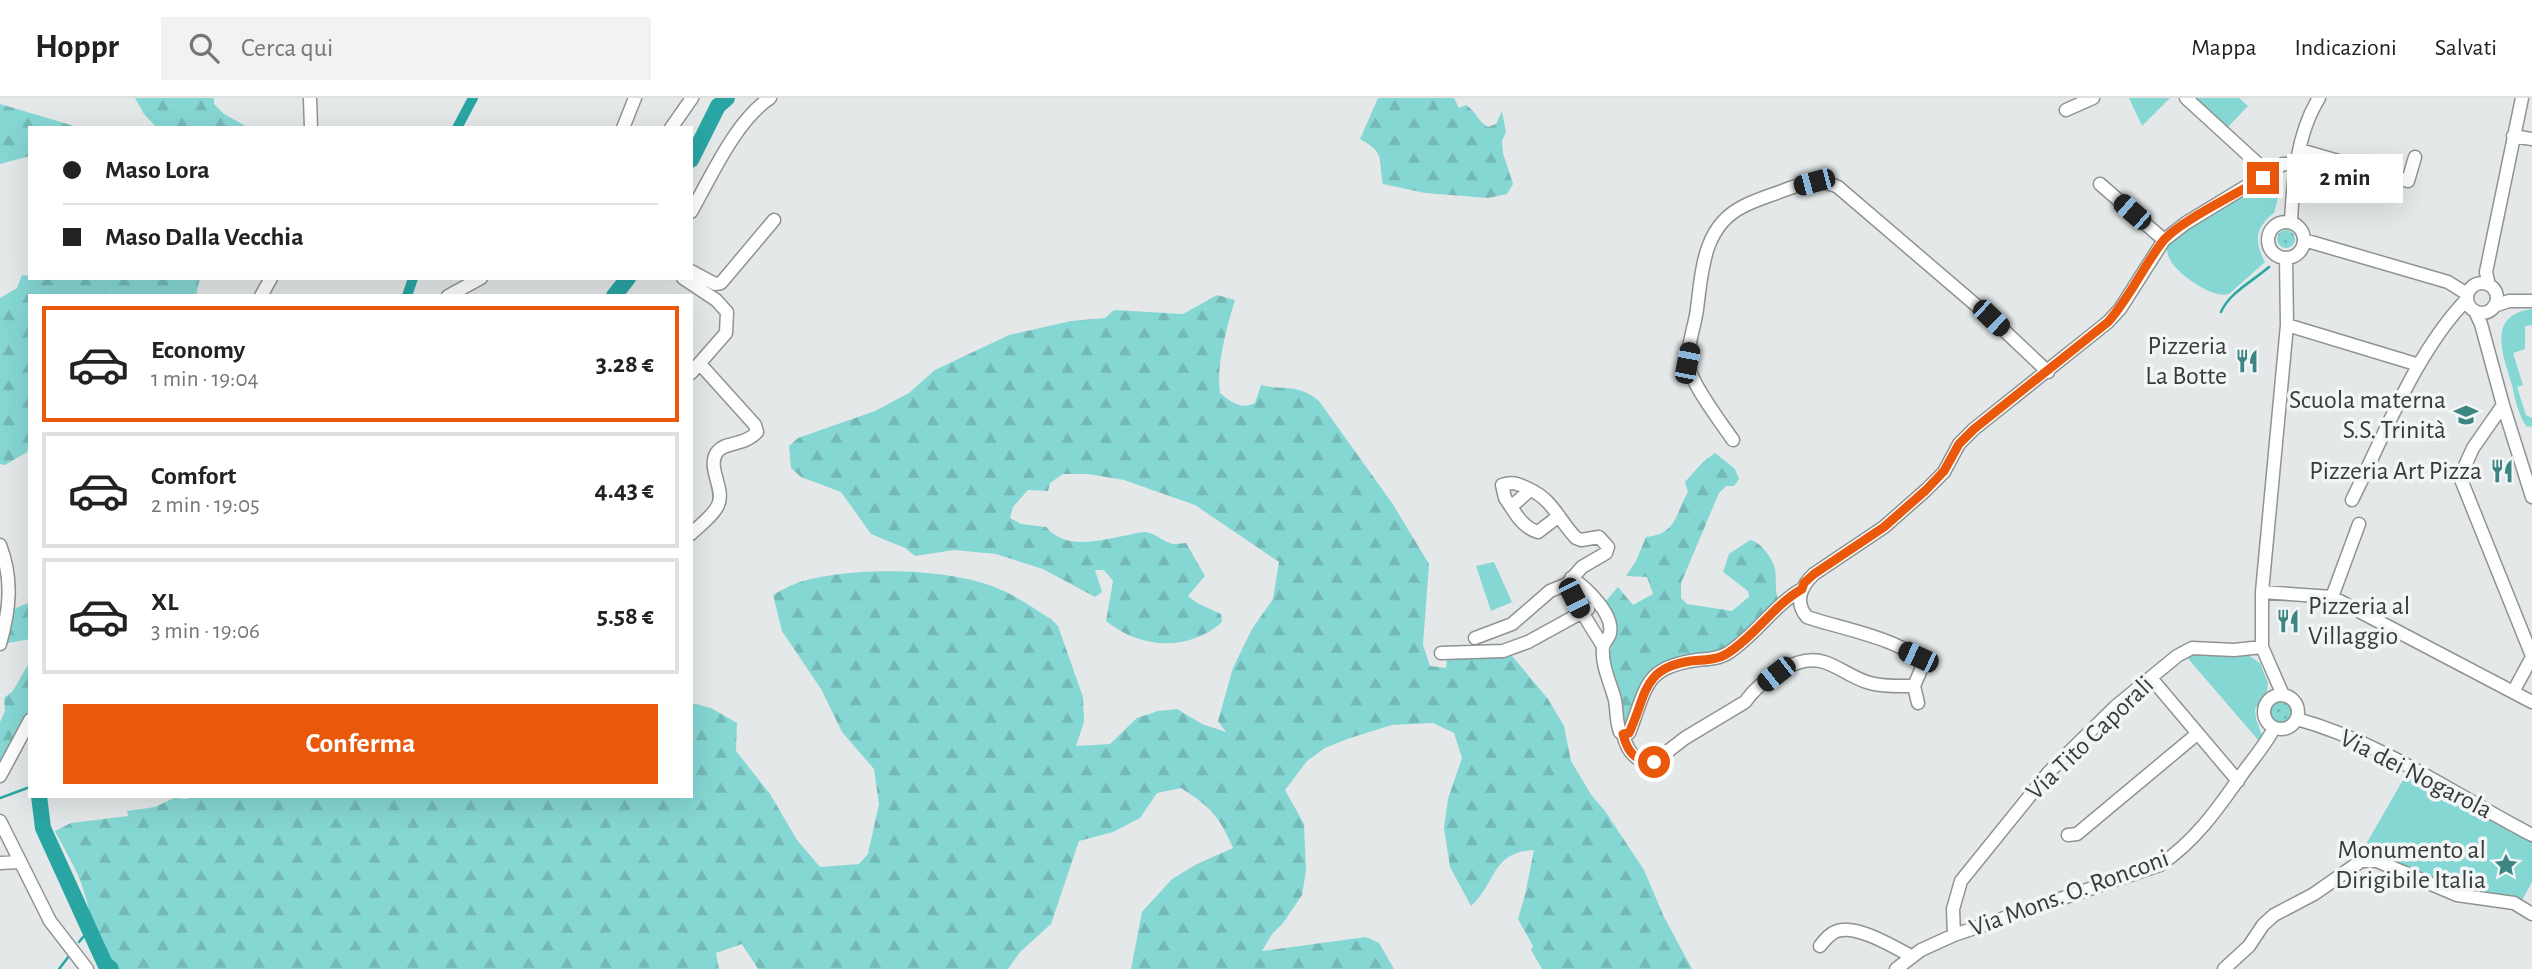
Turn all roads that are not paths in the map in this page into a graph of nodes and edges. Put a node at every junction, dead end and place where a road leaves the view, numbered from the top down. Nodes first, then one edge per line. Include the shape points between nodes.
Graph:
1 (310, 98) edge
2 (635, 98) edge
3 (692, 98) edge
4 (770, 98) edge
5 (2093, 98) edge
6 (2186, 98) edge
7 (2319, 98) edge
8 (2522, 98) edge
9 (2066, 110) dead end
10 (311, 126) edge
11 (623, 126) edge
12 (672, 126) edge
13 (2513, 136) junction
14 (2532, 139) edge
15 (2299, 157) junction
16 (2415, 157) dead end
17 (2268, 173) junction
18 (2100, 184) dead end
19 (693, 209) edge
20 (774, 220) dead end
21 (2291, 222) junction
22 (2164, 240) junction
23 (2304, 240) junction
24 (2286, 258) junction
25 (693, 272) edge
26 (472, 280) edge
27 (686, 280) edge
28 (450, 294) edge
29 (2478, 294) junction
30 (2532, 301) edge
31 (2287, 325) junction
32 (2419, 365) junction
33 (696, 369) edge
34 (2048, 372) junction
35 (2503, 405) junction
36 (1733, 440) dead end
37 (1530, 489) junction
38 (2532, 497) edge
39 (2352, 500) dead end
40 (1511, 507) junction
41 (1559, 516) junction
42 (2359, 524) dead end
43 (693, 532) edge
44 (0, 545) edge
45 (1569, 581) junction
46 (1802, 589) junction
47 (2262, 592) junction
48 (2332, 597) junction
49 (1598, 604) junction
50 (1581, 612) junction
51 (1475, 638) dead end
52 (0, 644) edge
53 (1603, 646) junction
54 (2262, 647) junction
55 (1441, 653) dead end
56 (2532, 657) edge
57 (2151, 678) junction
58 (1914, 686) junction
59 (2514, 692) junction
60 (2283, 695) junction
61 (2532, 702) edge
62 (1918, 703) dead end
63 (2297, 719) junction
64 (28, 724) edge
65 (2274, 728) junction
66 (1623, 734) junction
67 (2197, 734) junction
68 (0, 776) edge
69 (2238, 781) junction
70 (0, 821) edge
71 (2068, 835) dead end
72 (2532, 835) edge
73 (19, 862) junction
74 (0, 863) edge
75 (2532, 914) edge
76 (1954, 936) junction
77 (1820, 946) dead end
78 (1910, 956) junction
79 (87, 969) edge
80 (1896, 969) edge
81 (2224, 969) edge

1 - 10 street
2 - 11 street
3 - 12 street
4 - 19 street via 735,136
5 - 9 street
6 - 17 street
7 - 15 street
8 - 13 street
13 - 14 street
13 - 29 street
15 - 16 street via 2408,181
15 - 17 street
15 - 21 street
17 - 22 street
18 - 22 street
20 - 25 street via 721,283
21 - 23 street
21 - 24 street via 2278,223 2268,237 2274,254
22 - 34 street via 2120,309
23 - 24 street via 2296,254
23 - 29 street
24 - 31 street
26 - 28 street
27 - 33 street via 727,312 726,333
29 - 30 street
29 - 32 street via 2453,313
29 - 35 street via 2481,324
31 - 32 street
31 - 47 street
32 - 39 street
33 - 43 street via 757,432 743,443 718,451 713,460 718,505
34 - 36 street via 1838,187 1814,182 1742,207 1719,225 1709,242 1687,363
34 - 46 street via 1974,429 1944,471 1899,514 1814,574
35 - 38 street
35 - 56 street via 2473,448 2460,477
37 - 40 street
37 - 40 street via 1520,483 1502,485
37 - 41 street via 1544,497
40 - 41 street via 1536,532
41 - 45 street via 1576,538 1599,537 1608,547
42 - 48 street
44 - 52 street via 10,604
45 - 49 street via 1578,582
45 - 50 street
45 - 51 street via 1512,624
46 - 58 street via 1799,602 1807,617 1918,657 1923,665
46 - 66 street via 1786,598 1726,655 1662,668 1648,686 1629,733
47 - 48 street
47 - 54 street
48 - 59 street
49 - 50 street
49 - 53 street via 1609,620 1610,633
50 - 53 street
50 - 55 street via 1503,651
53 - 66 street
54 - 57 street, Via Tito Caporali via 2192,648
54 - 60 street
56 - 59 street
57 - 67 street
57 - 76 street, Via Tito Caporali via 2049,772 1961,881 1953,909
58 - 62 street
58 - 66 street via 1868,683 1815,659 1776,674 1745,702 1654,762 1638,760 1627,749
59 - 61 street
60 - 63 street via 2296,703
60 - 65 street via 2272,698 2265,708 2266,719
63 - 65 street via 2288,729
63 - 72 street, Via dei Nogarola via 2379,751
64 - 68 street
65 - 69 street, Via Mons. O. Ronconi
67 - 69 street
67 - 71 street via 2077,834
69 - 76 street, Via Mons. O. Ronconi via 2202,830 2160,865
70 - 73 street
73 - 74 street
73 - 79 street via 60,935
75 - 81 street via 2503,900 2471,899 2377,861 2361,861 2321,890 2274,915
76 - 78 street, Via Mons. O. Ronconi
77 - 78 street via 1838,930 1847,930 1867,934
78 - 80 street, Via Mons. O. Ronconi

